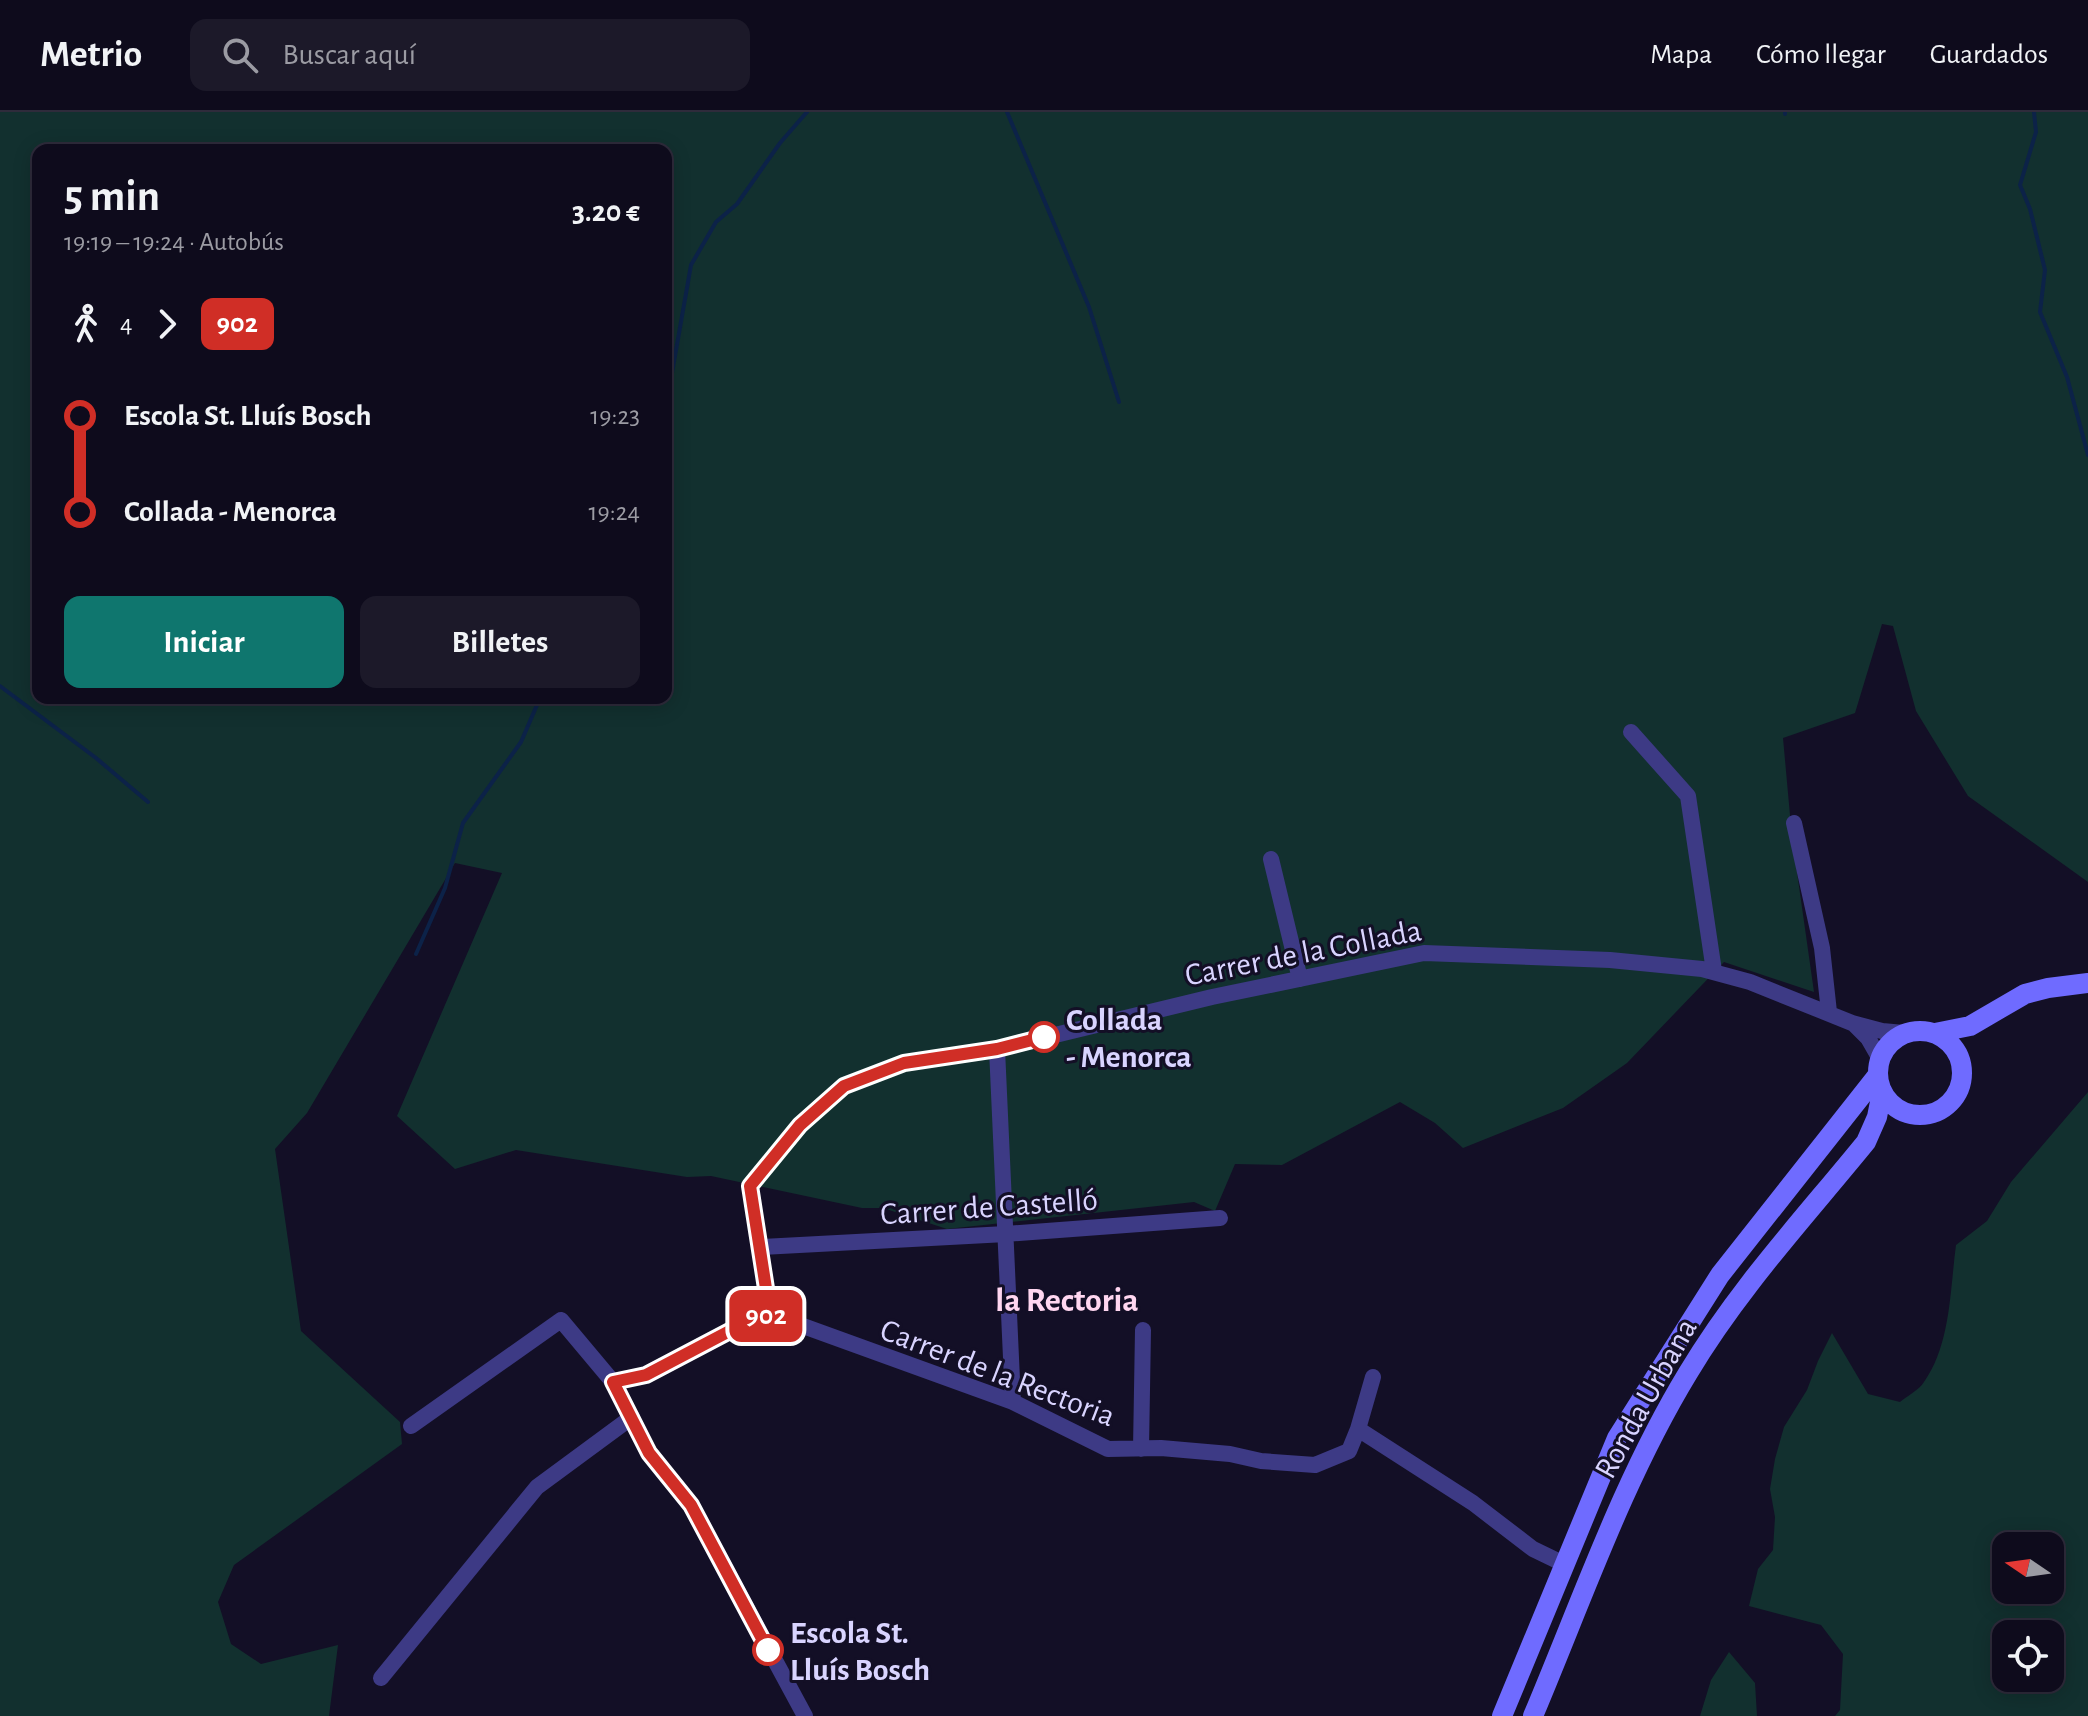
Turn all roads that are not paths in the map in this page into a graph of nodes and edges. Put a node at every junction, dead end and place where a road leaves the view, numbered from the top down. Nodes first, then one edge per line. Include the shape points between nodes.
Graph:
1 (1631, 732) dead end
2 (1794, 823) dead end
3 (1271, 859) dead end
4 (1714, 971) junction
5 (1300, 979) junction
6 (2088, 983) edge
7 (1829, 1012) junction
8 (1990, 1016) junction
9 (1852, 1023) junction
10 (1904, 1033) junction
11 (1935, 1033) junction
12 (997, 1049) junction
13 (1961, 1063) junction
14 (1880, 1076) junction
15 (1911, 1115) junction
16 (1866, 1142) junction
17 (1220, 1218) dead end
18 (1006, 1234) junction
19 (761, 1247) junction
20 (770, 1314) junction
21 (1143, 1330) dead end
22 (1373, 1377) dead end
23 (613, 1382) junction
24 (1013, 1402) junction
25 (632, 1417) junction
26 (411, 1426) dead end
27 (1358, 1429) junction
28 (1141, 1449) junction
29 (1564, 1564) junction
30 (381, 1678) dead end
31 (805, 1716) edge
32 (1502, 1716) edge
33 (1533, 1716) edge

1 - 4 street via 1688,796
2 - 7 street via 1822,948
3 - 5 street
4 - 5 street, Carrer de la Collada via 1610,960 1424,953
4 - 7 street, Carrer de la Collada
5 - 12 street, Carrer de la Collada
6 - 8 main road via 2025,994
7 - 9 street, Carrer de la Collada
8 - 11 main road
8 - 13 main road
9 - 10 street
9 - 14 street via 1868,1038
10 - 11 main road
10 - 14 main road, Ronda Urbana via 1886,1047
11 - 13 main road via 1951,1045
12 - 18 street
12 - 19 street, Carrer de la Collada via 904,1063 844,1086 800,1125 750,1186
13 - 15 main road, Ronda Urbana via 1960,1084 1950,1103 1932,1114
14 - 15 main road via 1894,1107
14 - 16 main road, Ronda Urbana via 1877,1117
14 - 29 main road via 1720,1275 1679,1337 1617,1438
15 - 16 main road, Ronda Urbana
16 - 33 main road, Ronda Urbana via 1731,1306 1689,1371 1619,1508
17 - 18 street, Carrer de Castelló
18 - 19 street, Carrer de Castelló
18 - 24 street
19 - 20 street, Carrer de la Collada
20 - 23 street via 646,1375
20 - 24 street, Carrer de la Rectoria
21 - 28 street
22 - 27 street
23 - 25 street
23 - 26 street via 561,1320
24 - 28 street, Carrer de la Rectoria via 1108,1449
25 - 30 street via 537,1487
25 - 31 street via 649,1453 691,1505
27 - 28 street, Carrer de la Rectoria via 1349,1451 1315,1465
27 - 29 street via 1473,1503 1533,1549
29 - 32 main road

